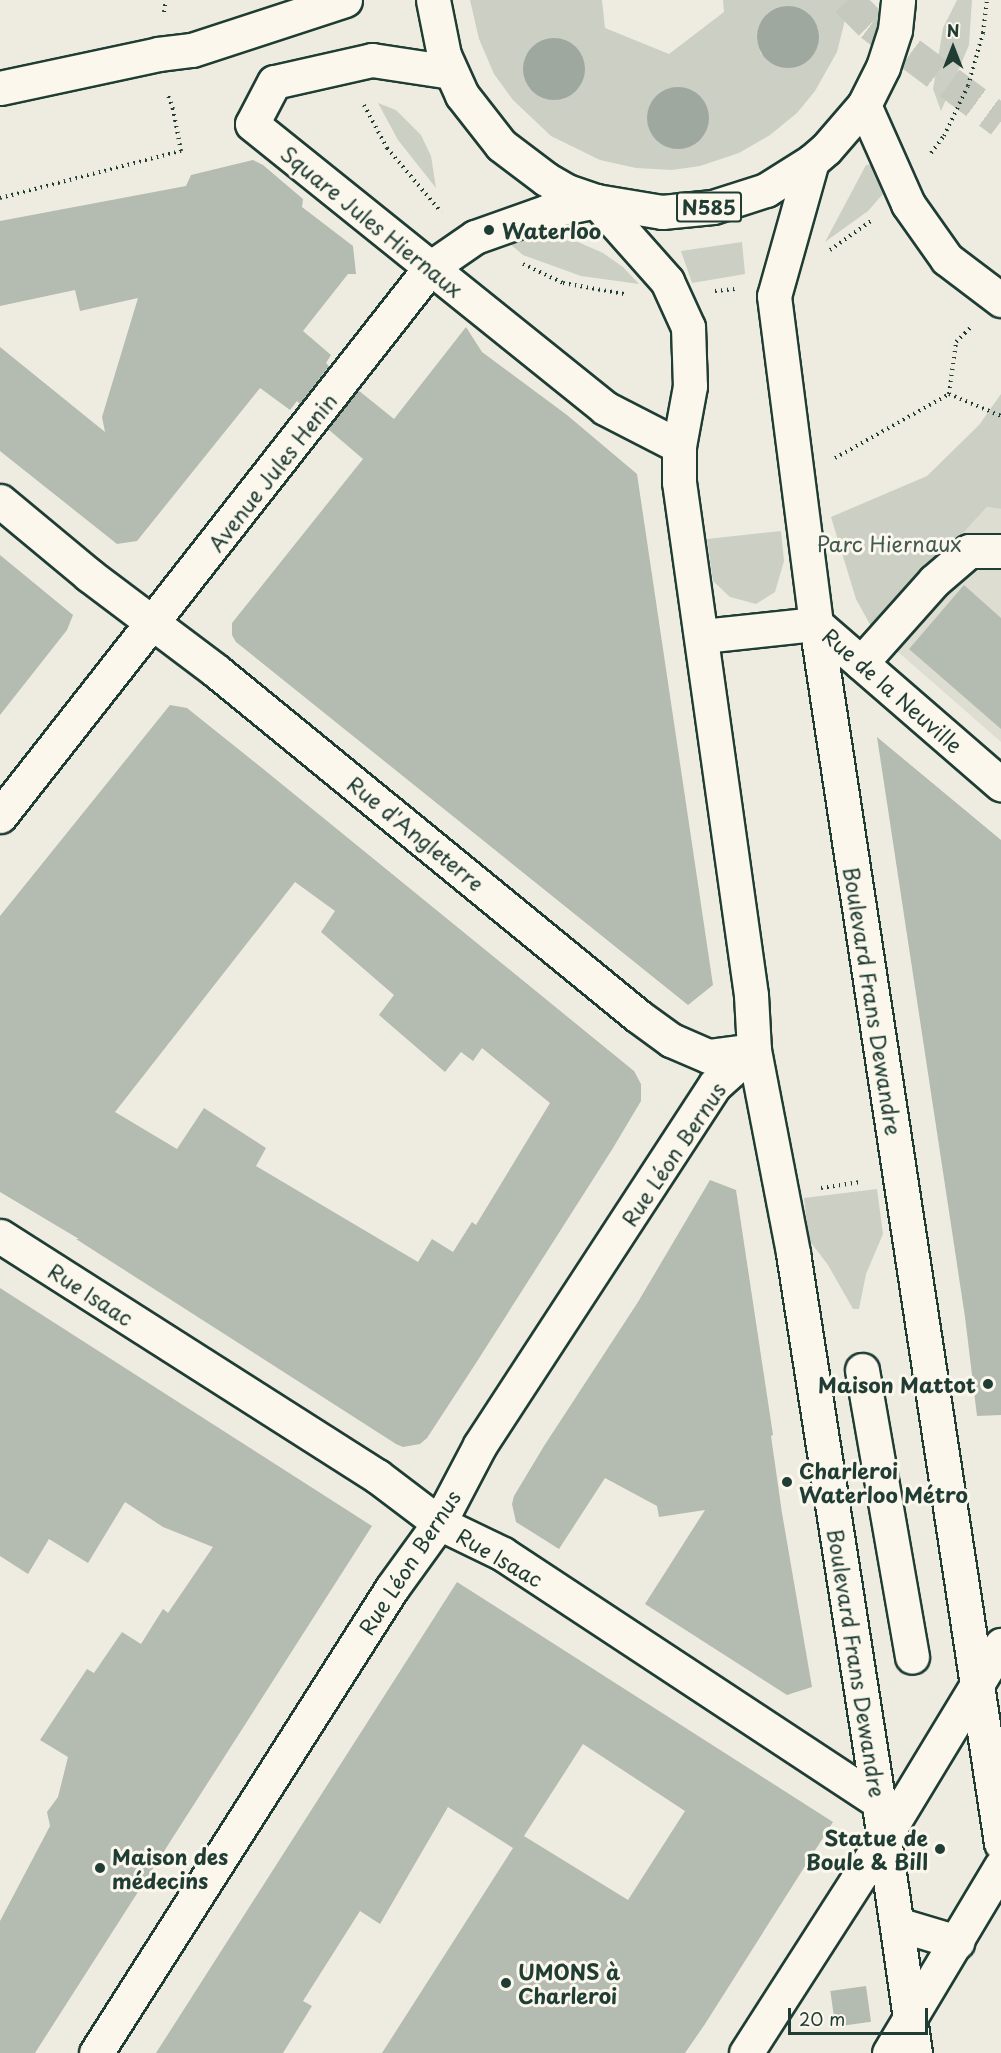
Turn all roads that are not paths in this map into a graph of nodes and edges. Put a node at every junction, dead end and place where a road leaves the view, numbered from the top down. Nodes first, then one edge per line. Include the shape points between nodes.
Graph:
1 (345, 0) edge
2 (433, 0) edge
3 (918, 0) edge
4 (897, 15) edge
5 (451, 72) junction
6 (0, 88) edge
7 (864, 105) junction
8 (812, 161) junction
9 (596, 201) junction
10 (430, 268) junction
11 (1001, 300) edge
12 (679, 446) junction
13 (0, 501) edge
14 (1001, 551) edge
15 (151, 622) junction
16 (816, 624) junction
17 (703, 636) junction
18 (861, 663) junction
19 (1001, 784) edge
20 (0, 816) edge
21 (754, 1050) junction
22 (0, 1236) edge
23 (862, 1370) dead end
24 (439, 1522) junction
25 (1001, 1645) edge
26 (912, 1657) dead end
27 (977, 1684) junction
28 (878, 1802) junction
29 (884, 1838) junction
30 (1001, 1843) edge
31 (1001, 1866) edge
32 (897, 1924) junction
33 (957, 1942) junction
34 (910, 2021) junction
35 (96, 2053) edge
36 (746, 2053) edge
37 (889, 2053) edge
38 (915, 2053) edge

1 - 6 main road via 192,50
2 - 5 main road, N585
3 - 4 main road
4 - 7 main road, N585 via 883,67
5 - 9 main road, N585 via 468,105 501,145 546,179
5 - 10 main road, Square Jules Hiernaux via 372,60 274,82 252,124
7 - 8 main road, N585
7 - 11 main road via 908,204 947,259
8 - 9 main road, N585 via 766,190 713,207 662,212
8 - 16 main road, Boulevard Frans Dewandre via 774,296
9 - 10 main road, Avenue Jules Henin via 548,212 475,237
9 - 12 main road, Boulevard Frans Dewandre via 667,281 688,327 690,386
10 - 12 main road, Square Jules Hiernaux via 605,408
10 - 15 main road, Avenue Jules Henin
12 - 17 main road, Boulevard Frans Dewandre via 679,482
13 - 15 main road, Rue d'Angleterre
14 - 18 main road via 969,551 934,581
15 - 20 main road, Avenue Jules Henin
15 - 21 main road, Rue d'Angleterre via 638,1016 672,1040 708,1056
16 - 17 main road, Rue de la Neuville
16 - 18 main road, Rue de la Neuville
16 - 27 main road, Boulevard Frans Dewandre
17 - 21 main road, Boulevard Frans Dewandre via 752,995
18 - 19 main road, Rue de la Neuville
21 - 24 main road, Rue Léon Bernus via 715,1085 480,1444
21 - 28 main road, Boulevard Frans Dewandre via 782,1193
22 - 24 main road, Rue Isaac via 377,1476
23 - 26 main road
24 - 28 main road, Rue Isaac via 503,1554
24 - 35 main road, Rue Léon Bernus via 392,1588
25 - 27 main road
27 - 29 main road
27 - 30 main road, Boulevard Frans Dewandre
28 - 29 main road, Boulevard Frans Dewandre
29 - 32 main road, Boulevard Frans Dewandre
29 - 36 main road
31 - 33 main road
32 - 33 main road
32 - 34 main road, Boulevard Frans Dewandre
33 - 34 main road
34 - 37 main road
34 - 38 main road, Boulevard Frans Dewandre

